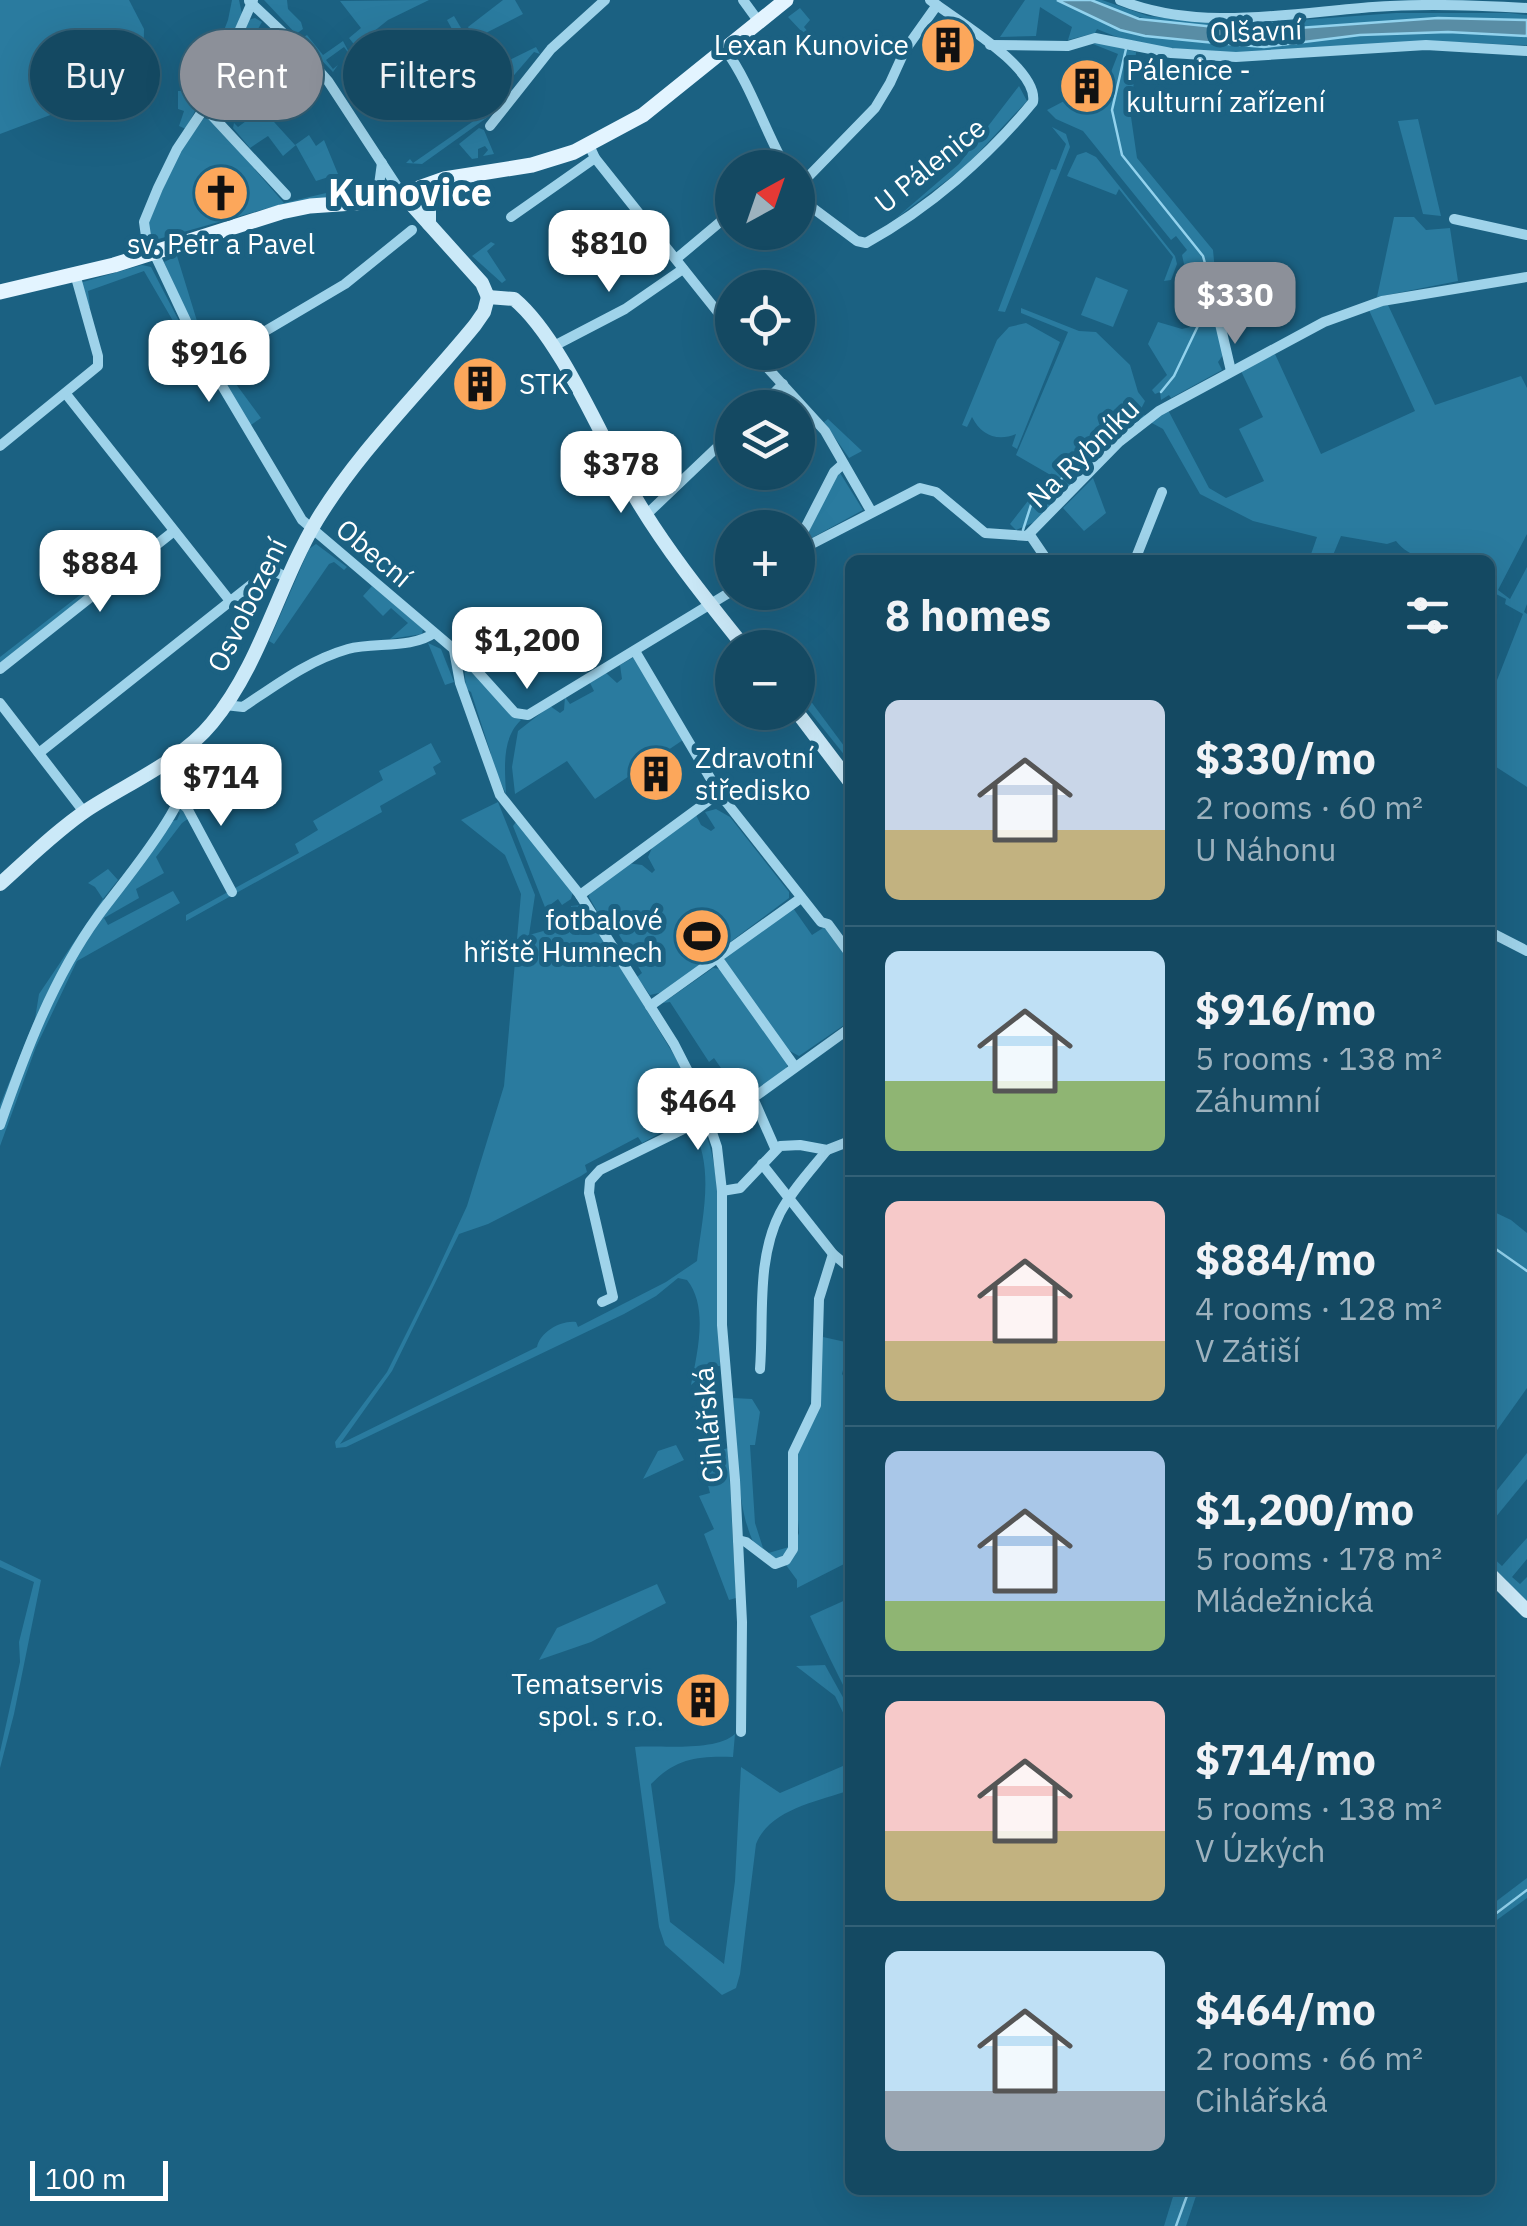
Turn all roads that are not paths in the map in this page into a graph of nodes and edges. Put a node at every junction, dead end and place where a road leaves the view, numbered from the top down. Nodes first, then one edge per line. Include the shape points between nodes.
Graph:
1 (605, 0) edge
2 (743, 0) edge
3 (786, 0) edge
4 (1120, 0) edge
5 (251, 1) edge
6 (933, 2) edge
7 (1527, 8) edge
8 (759, 22) junction
9 (239, 30) edge
10 (990, 45) junction
11 (1015, 45) junction
12 (725, 49) junction
13 (1527, 51) edge
14 (1012, 61) junction
15 (197, 120) edge
16 (218, 120) edge
17 (490, 126) dead end
18 (776, 150) edge
19 (592, 152) junction
20 (382, 162) junction
21 (815, 170) edge
22 (444, 179) junction
23 (402, 194) junction
24 (286, 196) dead end
25 (359, 203) junction
26 (815, 210) edge
27 (511, 217) dead end
28 (1454, 219) dead end
29 (430, 225) junction
30 (715, 229) edge
31 (412, 230) dead end
32 (1527, 235) edge
33 (152, 252) junction
34 (680, 264) junction
35 (75, 274) junction
36 (1527, 277) edge
37 (1219, 286) dead end
38 (0, 292) edge
39 (488, 297) junction
40 (715, 308) edge
41 (552, 348) junction
42 (208, 364) junction
43 (770, 370) edge
44 (1230, 371) junction
45 (783, 384) junction
46 (777, 390) edge
47 (66, 394) junction
48 (0, 446) edge
49 (715, 449) edge
50 (843, 464) junction
51 (1157, 496) dead end
52 (814, 510) edge
53 (871, 511) junction
54 (646, 515) junction
55 (174, 530) junction
56 (312, 530) junction
57 (1023, 536) junction
58 (815, 542) edge
59 (1042, 555) edge
60 (1137, 555) edge
61 (288, 578) junction
62 (230, 601) junction
63 (715, 602) edge
64 (711, 605) junction
65 (731, 630) edge
66 (434, 633) junction
67 (454, 650) junction
68 (635, 651) junction
69 (0, 668) edge
70 (0, 703) edge
71 (225, 705) junction
72 (810, 730) edge
73 (190, 745) junction
74 (39, 753) junction
75 (845, 776) edge
76 (719, 793) junction
77 (177, 799) junction
78 (84, 812) junction
79 (0, 884) edge
80 (232, 892) dead end
81 (580, 895) junction
82 (802, 898) junction
83 (1495, 935) edge
84 (845, 947) edge
85 (1527, 951) edge
86 (718, 959) junction
87 (650, 1006) junction
88 (845, 1032) edge
89 (796, 1066) junction
90 (708, 1117) junction
91 (0, 1125) edge
92 (845, 1143) edge
93 (776, 1148) junction
94 (828, 1150) junction
95 (762, 1164) junction
96 (722, 1191) junction
97 (788, 1199) junction
98 (833, 1254) junction
99 (845, 1264) edge
100 (627, 1291) dead end
101 (760, 1369) dead end
102 (738, 1540) junction
103 (1495, 1579) edge
104 (1527, 1611) edge
105 (741, 1732) dead end

1 - 17 street via 545,55
2 - 8 street
3 - 8 main road
4 - 7 street via 1166,12 1234,17 1448,4
5 - 9 street
5 - 20 street via 315,65
6 - 10 street
6 - 21 street via 874,108
8 - 12 main road
10 - 11 street, Olšavní
10 - 14 street
11 - 13 street, Olšavní via 1095,38 1236,57 1426,45
11 - 14 street
12 - 18 street
12 - 19 main road
14 - 26 street, U Pálenice via 1034,99 957,178 866,244
15 - 33 street via 146,217
16 - 24 street
19 - 22 main road
19 - 27 street
19 - 34 street
20 - 23 street
20 - 25 street via 378,185
22 - 23 main road
22 - 29 main road via 429,202
23 - 25 main road
23 - 29 main road
25 - 33 main road via 290,210
28 - 32 street
29 - 39 main road
30 - 34 street
31 - 42 street via 345,284
33 - 35 main road
33 - 42 street, Obecní
34 - 40 street
34 - 41 street via 625,309
35 - 38 main road
35 - 47 street via 99,362
36 - 44 street, Na Rybníku via 1382,300 1331,318
37 - 44 street via 1217,315
39 - 41 main road via 514,299
39 - 56 main road, Osvobození via 475,325 356,466
41 - 54 main road
42 - 56 street, Obecní
43 - 45 street
44 - 57 street, Na Rybníku via 1129,434
45 - 46 street
45 - 50 street
47 - 48 street
47 - 55 street
49 - 54 street
50 - 52 street
50 - 53 street
51 - 60 street
53 - 57 street via 926,488 979,530
53 - 58 street
54 - 64 main road
55 - 62 street
55 - 69 street
56 - 61 main road, Osvobození
56 - 66 street, Obecní
57 - 59 street
61 - 62 street via 268,572
61 - 71 main road, Osvobození
62 - 74 street
63 - 64 street
64 - 65 main road
64 - 68 street
66 - 67 street, Obecní
66 - 71 street via 338,652 243,707
67 - 68 street, Obecní via 521,715
67 - 81 street, Cihlářská via 498,790
68 - 76 street
70 - 74 street
71 - 73 main road, Osvobození
72 - 75 main road
73 - 77 street via 192,764
73 - 78 main road, Osvobození
74 - 78 street
76 - 81 street
76 - 82 street
77 - 80 street
77 - 91 street via 159,837 68,964
78 - 79 main road, Osvobození
81 - 87 street, Cihlářská
82 - 84 street
82 - 86 street
83 - 85 street
86 - 87 street
86 - 89 street
87 - 90 street, Cihlářská
88 - 89 street
89 - 93 street via 752,1099
90 - 96 street, Cihlářská
90 - 100 street via 590,1181 608,1299
92 - 94 street
93 - 94 street
93 - 95 street
94 - 97 street
95 - 96 street via 740,1188
95 - 97 street
96 - 102 street, Cihlářská via 722,1325
97 - 98 street
97 - 101 street via 767,1252
98 - 99 street
98 - 102 street via 819,1299 816,1405 793,1453 794,1543 778,1564
102 - 105 street, Cihlářská
103 - 104 main road

